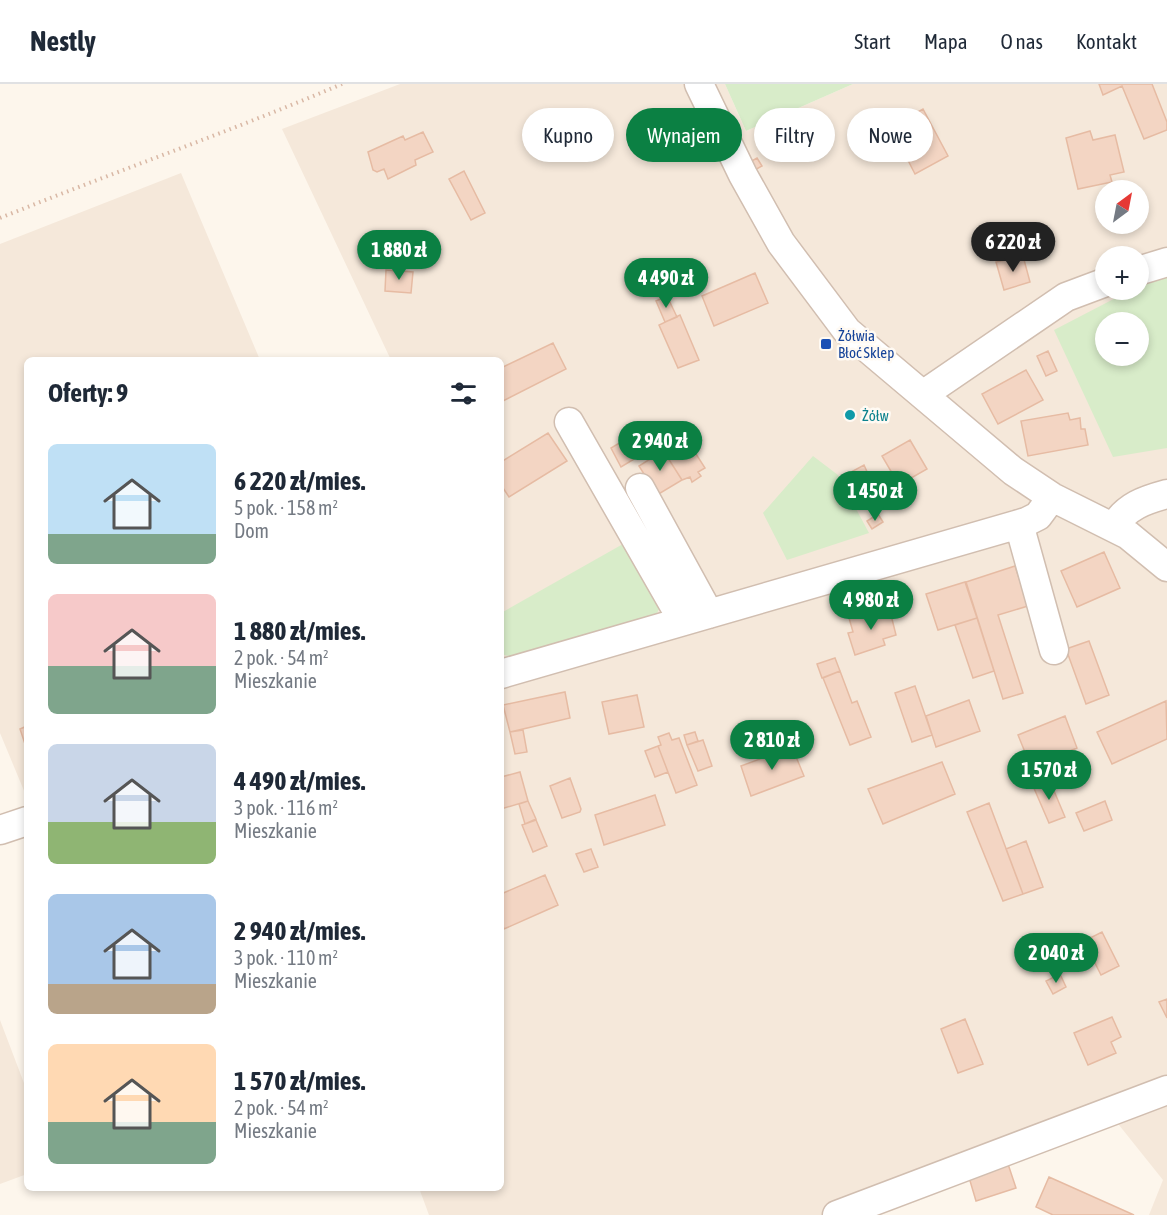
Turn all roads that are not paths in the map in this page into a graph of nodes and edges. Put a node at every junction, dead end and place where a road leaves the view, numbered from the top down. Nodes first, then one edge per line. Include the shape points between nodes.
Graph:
1 (699, 84) edge
2 (1167, 262) edge
3 (1149, 268) edge
4 (1095, 286) edge
5 (924, 394) junction
6 (569, 422) dead end
7 (639, 488) dead end
8 (1167, 494) edge
9 (1052, 497) junction
10 (1019, 524) junction
11 (1114, 527) junction
12 (1167, 567) edge
13 (696, 617) junction
14 (1054, 650) dead end
15 (504, 673) edge
16 (24, 822) edge
17 (0, 830) edge
18 (1167, 1090) edge
19 (837, 1215) edge

1 - 5 street via 781,243 847,331
2 - 3 street
4 - 5 street via 1066,297
5 - 9 street via 1013,471
6 - 13 street
7 - 13 street
8 - 11 street via 1145,500 1121,514
9 - 10 street via 1038,516
9 - 11 street
10 - 13 street
10 - 14 street
11 - 12 street
13 - 15 street
16 - 17 street
18 - 19 street

